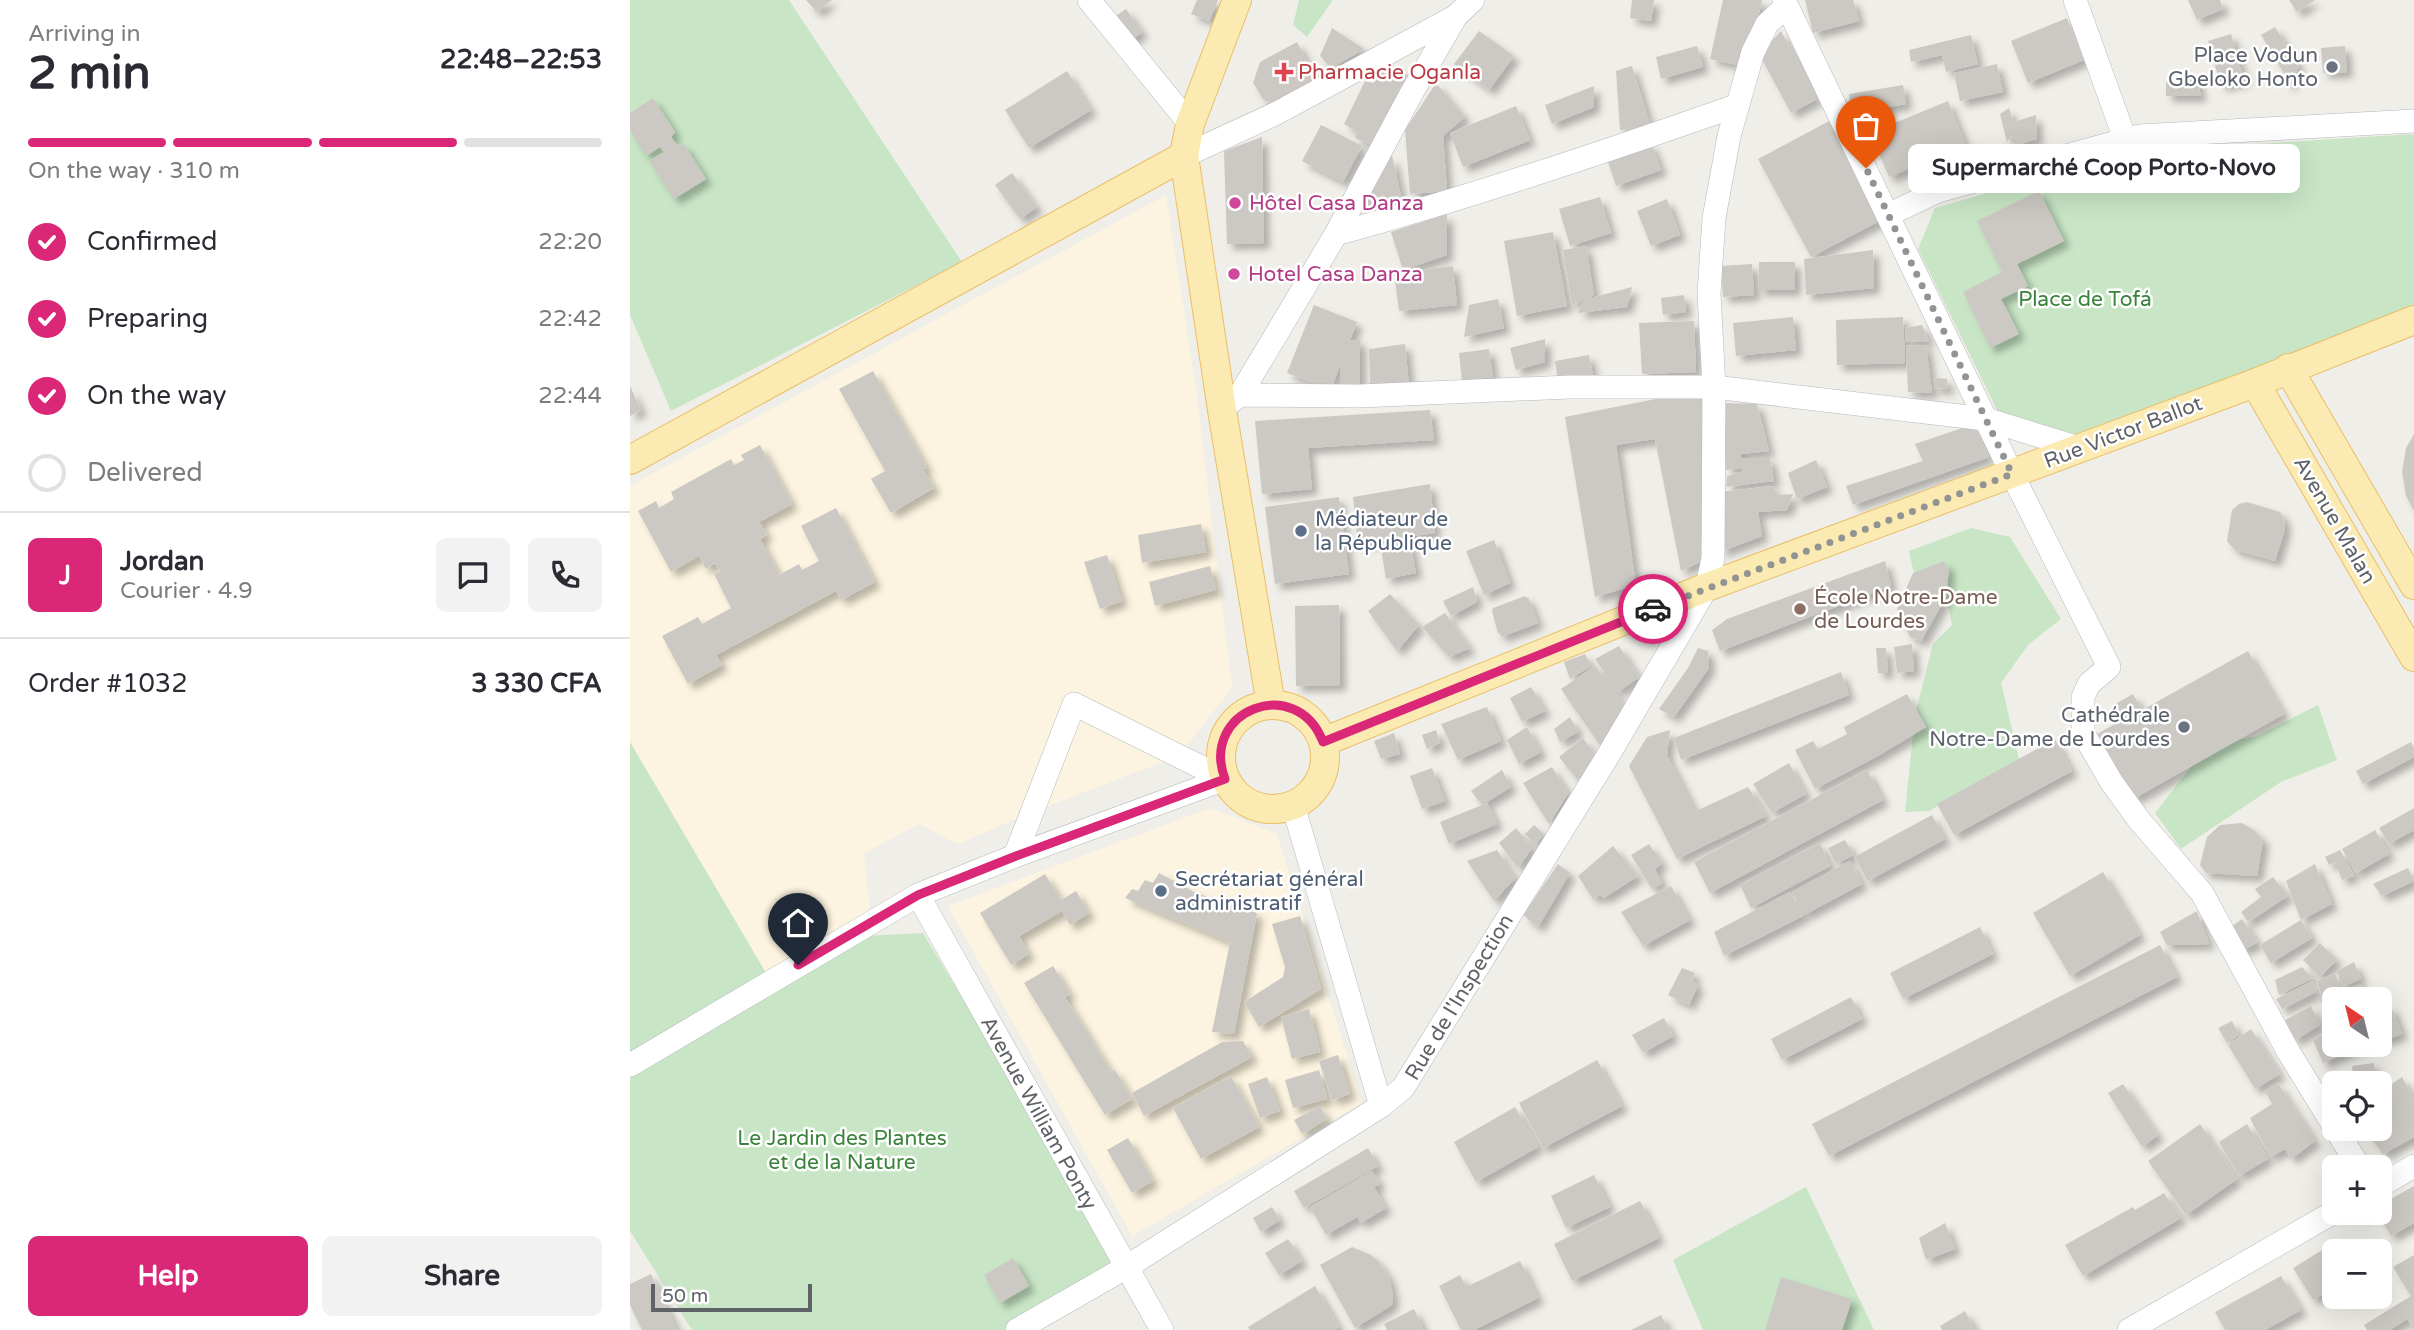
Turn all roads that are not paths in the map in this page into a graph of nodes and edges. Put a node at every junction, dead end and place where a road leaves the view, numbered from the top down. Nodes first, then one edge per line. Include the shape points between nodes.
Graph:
1 (1089, 0) edge
2 (1237, 0) edge
3 (2075, 0) edge
4 (1785, 3) edge
5 (1465, 8) edge
6 (1738, 105) junction
7 (2414, 121) edge
8 (1190, 124) junction
9 (2125, 139) junction
10 (1184, 156) junction
11 (1888, 215) junction
12 (1336, 234) junction
13 (2414, 320) edge
14 (2288, 368) junction
15 (2255, 383) junction
16 (1714, 387) junction
17 (1231, 402) junction
18 (1985, 419) junction
19 (2079, 448) junction
20 (630, 460) edge
21 (2012, 474) junction
22 (2414, 585) edge
23 (1707, 587) junction
24 (2414, 657) edge
25 (1271, 705) junction
26 (1323, 742) junction
27 (1225, 779) junction
28 (1293, 805) junction
29 (1016, 856) junction
30 (918, 895) junction
31 (630, 1065) edge
32 (1381, 1107) junction
33 (2322, 1107) edge
34 (2414, 1166) edge
35 (2392, 1179) edge
36 (2322, 1219) edge
37 (1125, 1268) junction
38 (1017, 1330) edge
39 (1161, 1330) edge
40 (2129, 1330) edge

1 - 8 street
2 - 8 main road
3 - 9 street
4 - 6 street via 1767,23 1753,52
4 - 11 street
5 - 10 street via 1277,113
5 - 12 street via 1411,94
6 - 12 street via 1586,159
6 - 16 street via 1714,218 1709,293
7 - 9 street
8 - 10 main road
9 - 11 street via 1938,191
10 - 17 main road
10 - 20 main road
11 - 18 street
12 - 17 street
13 - 14 main road, Rue Victor Ballot
14 - 15 main road, Rue Victor Ballot
14 - 22 main road, Avenue Malan
15 - 19 main road, Rue Victor Ballot
15 - 24 main road, Avenue Malan
16 - 17 street via 1569,387
16 - 18 street
16 - 23 street via 1713,558
17 - 25 main road
18 - 19 street
18 - 21 street
19 - 21 main road, Rue Victor Ballot
21 - 23 main road, Rue Victor Ballot
21 - 33 street via 2109,667 2089,684 2083,697 2083,733 2112,783 2202,893
23 - 26 main road, Rue Victor Ballot
23 - 32 street, Rue de l'Inspection via 1409,1080
25 - 26 main road via 1303,715
25 - 27 main road via 1247,712 1228,730 1220,754
26 - 28 main road via 1325,765 1320,779
27 - 28 main road via 1235,794 1258,807
27 - 29 street
27 - 29 street via 1074,704
28 - 32 street
29 - 30 street
30 - 31 street
30 - 37 street, Avenue William Ponty
32 - 37 street, Rue de l'Inspection
34 - 35 street
36 - 40 street
37 - 38 street, Rue de l'Inspection
37 - 39 street, Avenue William Ponty

